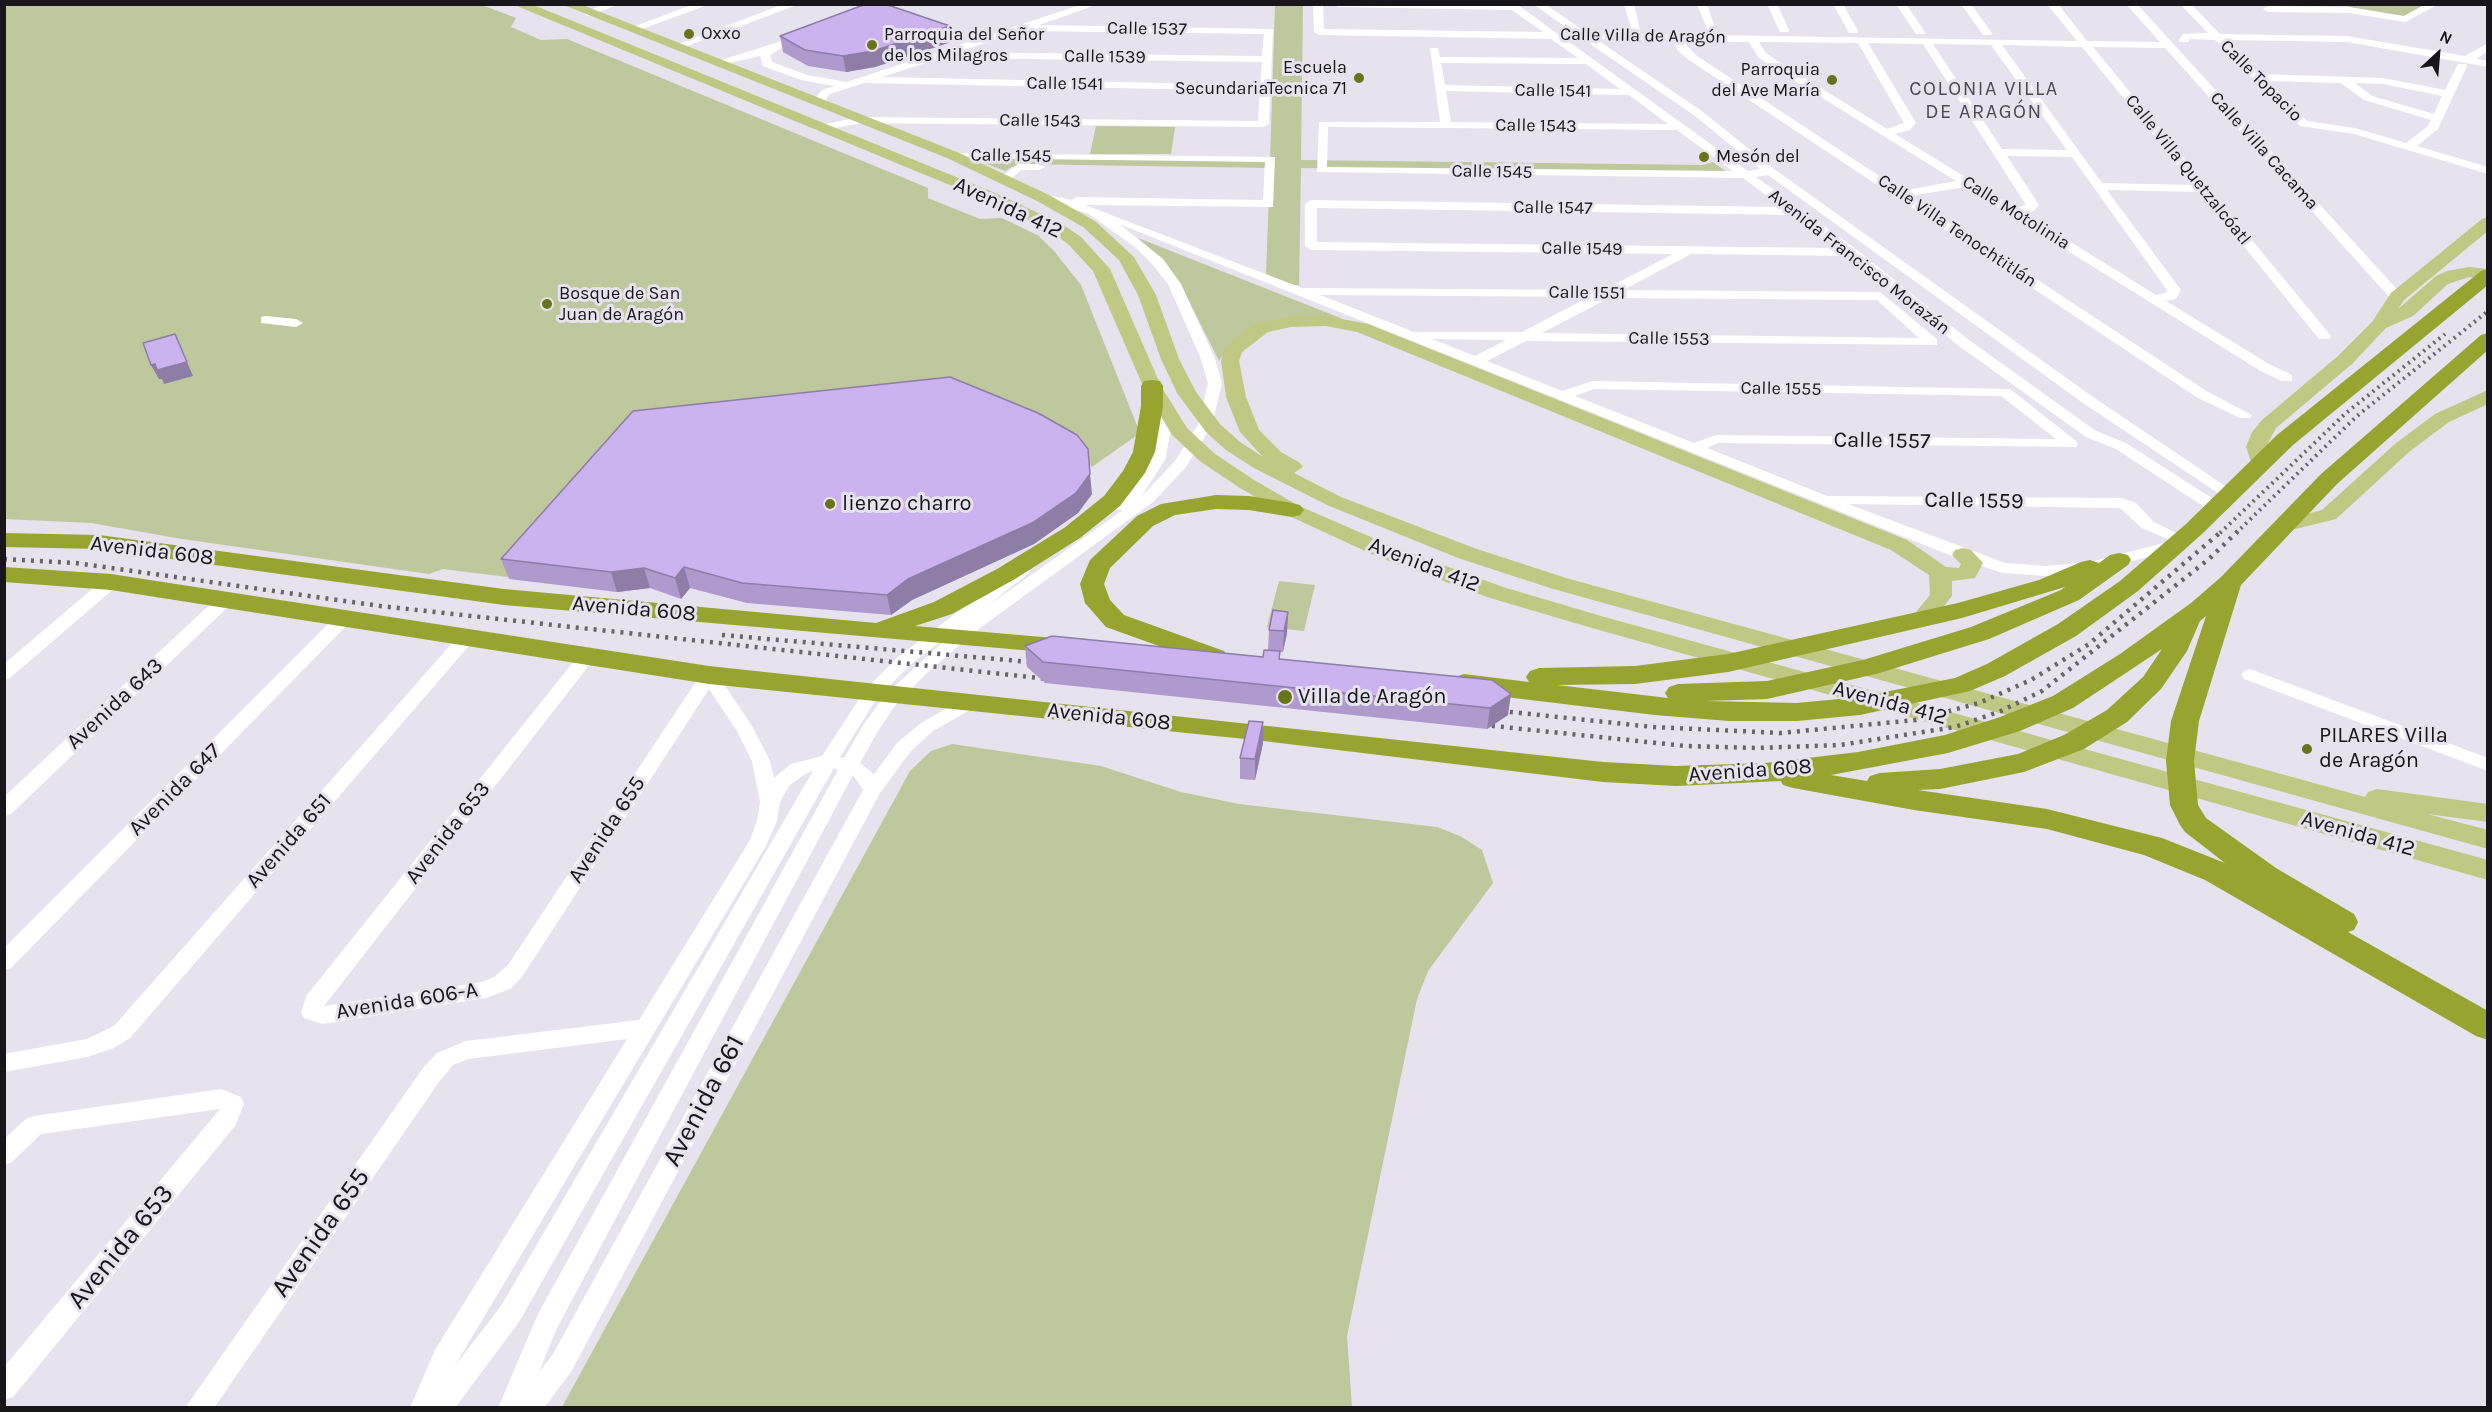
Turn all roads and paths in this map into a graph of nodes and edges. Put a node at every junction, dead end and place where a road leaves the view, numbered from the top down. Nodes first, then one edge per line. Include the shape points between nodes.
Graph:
1 (518, 4) edge
2 (567, 4) edge
3 (615, 4) edge
4 (705, 4) edge
5 (795, 4) edge
6 (1318, 4) edge
7 (1338, 4) edge
8 (1538, 4) edge
9 (1629, 4) edge
10 (1702, 4) edge
11 (1772, 4) edge
12 (1838, 4) edge
13 (1901, 4) edge
14 (1966, 4) edge
15 (2052, 4) edge
16 (2131, 4) edge
17 (2185, 4) edge
18 (1085, 5) edge
19 (2430, 5) edge
20 (1511, 6) edge
21 (2266, 7) edge
22 (2341, 7) edge
23 (588, 13) junction
24 (1574, 27) junction
25 (1025, 28) junction
26 (1636, 28) junction
27 (1712, 29) junction
28 (630, 30) junction
29 (1784, 30) junction
30 (1853, 31) junction
31 (818, 32) edge
32 (1959, 32) junction
33 (1432, 33) junction
34 (1551, 35) junction
35 (1819, 35) junction
36 (1587, 36) junction
37 (1923, 36) junction
38 (1676, 37) junction
39 (1990, 37) junction
40 (1752, 38) junction
41 (2301, 38) junction
42 (2080, 39) junction
43 (2347, 39) junction
44 (1861, 40) junction
45 (2164, 40) junction
46 (2220, 41) junction
47 (1966, 42) junction
48 (2487, 46) edge
49 (675, 47) junction
50 (775, 48) junction
51 (2357, 48) junction
52 (943, 55) junction
53 (1267, 59) junction
54 (1436, 60) junction
55 (1585, 61) junction
56 (717, 63) junction
57 (2464, 63) junction
58 (2487, 64) edge
59 (2487, 71) edge
60 (2256, 77) junction
61 (864, 80) junction
62 (2344, 80) junction
63 (850, 84) junction
64 (1266, 88) junction
65 (1440, 88) junction
66 (1630, 92) junction
67 (2449, 94) junction
68 (824, 105) junction
69 (2438, 119) junction
70 (861, 120) junction
71 (1446, 125) junction
72 (1678, 127) junction
73 (819, 128) junction
74 (1888, 132) junction
75 (2408, 147) junction
76 (2000, 152) junction
77 (1716, 154) junction
78 (2077, 154) junction
79 (952, 155) junction
80 (1105, 163) junction
81 (1656, 163) junction
82 (1321, 165) junction
83 (1770, 171) junction
84 (2487, 171) edge
85 (1663, 174) junction
86 (1745, 175) junction
87 (1004, 180) junction
88 (1966, 183) junction
89 (2098, 186) junction
90 (2203, 189) junction
91 (1902, 194) junction
92 (1043, 198) junction
93 (1062, 201) junction
94 (1796, 211) junction
95 (1094, 212) junction
96 (2015, 212) junction
97 (2487, 222) edge
98 (1311, 246) joint
99 (1688, 251) junction
100 (1852, 252) junction
101 (2487, 274) edge
102 (1294, 291) junction
103 (1608, 294) junction
104 (2397, 297) junction
105 (2154, 299) junction
106 (266, 320) dead end
107 (296, 323) dead end
108 (2379, 325) junction
109 (1407, 335) junction
110 (2324, 336) dead end
111 (1524, 337) junction
112 (2487, 339) edge
113 (1932, 342) joint
114 (1475, 362) junction
115 (2288, 378) dead end
116 (1157, 395) junction
117 (1559, 396) junction
118 (2487, 396) edge
119 (2245, 416) dead end
120 (2149, 442) junction
121 (2071, 444) joint
122 (2121, 446) junction
123 (1694, 448) junction
124 (2260, 464) junction
125 (1821, 499) junction
126 (1334, 501) junction
127 (2222, 501) junction
128 (1292, 510) junction
129 (2283, 526) junction
130 (4, 540) edge
131 (2179, 542) junction
132 (1963, 555) junction
133 (2119, 560) junction
134 (2090, 567) junction
135 (1939, 572) junction
136 (4, 574) edge
137 (111, 582) junction
138 (2230, 582) junction
139 (226, 599) junction
140 (2194, 613) junction
141 (345, 617) junction
142 (1923, 617) junction
143 (872, 631) junction
144 (468, 636) junction
145 (588, 655) junction
146 (1215, 657) junction
147 (1241, 660) edge
148 (4, 674) edge
149 (709, 675) junction
150 (2250, 675) dead end
151 (1564, 693) junction
152 (971, 702) junction
153 (2487, 765) edge
154 (1765, 773) junction
155 (872, 790) junction
156 (2325, 794) junction
157 (770, 802) junction
158 (4, 809) edge
159 (2487, 813) edge
160 (2487, 840) edge
161 (2487, 870) edge
162 (4, 962) edge
163 (502, 983) joint
164 (2487, 1005) edge
165 (312, 1012) joint
166 (2487, 1027) edge
167 (645, 1028) junction
168 (4, 1063) edge
169 (4, 1155) edge
170 (4, 1388) edge
171 (198, 1407) edge
172 (423, 1407) edge
173 (438, 1407) edge
174 (511, 1407) edge
175 (527, 1407) edge

1 - 73 main road, Avenida 412
2 - 23 main road, Avenida 412
3 - 23 street
4 - 28 street
5 - 49 street
6 - 33 street via 1319,32
7 - 20 street
8 - 24 street, Avenida Francisco Morazán
9 - 26 street
10 - 27 street
11 - 29 street
12 - 30 street
13 - 37 street
14 - 39 street
15 - 42 street, Calle Villa Quetzalcóatl
16 - 45 street, Calle Villa Cacama
17 - 46 street, Calle Topacio
18 - 25 street
19 - 22 street via 2405,20
20 - 34 street, Avenida Francisco Morazán
21 - 22 street
21 - 41 street
23 - 28 main road, Avenida 412
24 - 26 street, Calle Villa de Aragón
24 - 34 street, Calle Villa de Aragón
24 - 36 street, Avenida Francisco Morazán
25 - 52 street
25 - 53 street, Calle 1537 via 1269,31
26 - 27 street, Calle Villa de Aragón
27 - 29 street, Calle Villa de Aragón
28 - 49 main road, Avenida 412
29 - 35 street, Calle Villa de Aragón
30 - 35 street, Calle Villa de Aragón
30 - 37 street, Calle Villa de Aragón
31 - 50 street
32 - 37 street, Calle Villa de Aragón
32 - 39 street, Calle Villa de Aragón
32 - 47 street
33 - 34 street
33 - 54 street
34 - 36 street, Calle Villa de Aragón
34 - 55 street, Avenida Francisco Morazán
35 - 40 street, Calle Villa de Aragón
35 - 44 street, Calle Villa de Aragón
36 - 38 street, Calle Villa de Aragón
36 - 83 street, Avenida Francisco Morazán via 1699,114
37 - 44 street, Calle Villa de Aragón
37 - 47 street, Calle Villa de Aragón
37 - 76 street
38 - 40 street, Calle Villa de Aragón
38 - 91 street, Calle Villa Tenochtitlán via 1693,58
39 - 42 street, Calle Villa de Aragón
39 - 47 street, Calle Villa de Aragón
39 - 78 street
40 - 74 street, Calle Motolinia via 1769,59
41 - 43 street
41 - 46 street
42 - 45 street, Calle Villa de Aragón
42 - 90 street, Calle Villa Quetzalcóatl
43 - 51 street
43 - 57 street
44 - 74 street via 1910,123 1906,128
45 - 104 street, Calle Villa Cacama
46 - 51 street
46 - 60 street, Calle Topacio
48 - 57 street
49 - 56 main road, Avenida 412
50 - 56 street
50 - 63 street via 765,54 767,64 805,78
51 - 57 street
52 - 53 street, Calle 1539
52 - 61 street
53 - 64 street
54 - 55 street
54 - 65 street
55 - 66 street, Avenida Francisco Morazán
56 - 68 main road, Avenida 412
57 - 58 street
57 - 59 street
57 - 67 street
60 - 62 street
60 - 75 street, Calle Topacio via 2307,126 2355,131
61 - 63 street
61 - 64 street, Calle 1541
62 - 67 street via 2383,81
62 - 69 street via 2366,98
63 - 68 street via 821,96
64 - 70 street, Calle 1543 via 1263,123
65 - 66 street, Calle 1541
65 - 71 street
66 - 72 street, Avenida Francisco Morazán
67 - 69 street
68 - 70 main road, Avenida 412
69 - 75 street via 2432,129
70 - 73 street, Calle 1543
70 - 79 main road, Avenida 412
71 - 72 street, Calle 1543
71 - 82 street, Calle 1543 via 1323,124
72 - 77 street, Avenida Francisco Morazán
73 - 116 main road, Avenida 412 via 1031,214 1075,241 1101,269
74 - 88 street, Calle Motolinia
75 - 84 street, Calle Topacio
76 - 78 street
76 - 96 street via 2033,205
77 - 81 street, Calle 1545 via 1702,163
77 - 86 street, Avenida Francisco Morazán
78 - 89 street
79 - 80 street, Calle 1545
79 - 87 main road, Avenida 412
80 - 87 street, Calle 1545 via 1018,167
80 - 93 street, Calle 1545 via 1271,164 1269,204
81 - 82 street, Calle 1545
81 - 85 street
82 - 85 street, Calle 1545
83 - 86 street, Calle 1545
83 - 120 street, Avenida Francisco Morazán
85 - 86 street, Calle 1545
86 - 94 street, Avenida Francisco Morazán
87 - 92 main road, Avenida 412
88 - 91 street
88 - 96 street, Calle Motolinia
89 - 90 street
89 - 105 street via 2174,290 2171,296
90 - 110 street, Calle Villa Quetzalcóatl
91 - 119 street, Calle Villa Tenochtitlán via 2203,395
92 - 93 street, Avenida 412
92 - 126 main road, Avenida 412 via 1089,224 1126,257 1147,295 1187,393 1213,428 1260,464
93 - 95 street, Avenida 412
94 - 98 street, Calle 1547 via 1311,204
94 - 100 street, Avenida Francisco Morazán
95 - 102 street, Avenida 412
95 - 174 street via 1140,245 1174,284 1215,383 1205,425 1181,464 1148,499 974,624 922,668 891,699 870,728 547,1322
96 - 105 street, Calle Motolinia
97 - 104 main road
98 - 99 street, Calle 1549
99 - 100 street, Calle 1549
99 - 103 street
100 - 122 street, Avenida Francisco Morazán via 2009,375 2091,434
101 - 108 main road via 2469,272 2442,280 2407,312
101 - 124 highway
102 - 103 street, Calle 1551
102 - 109 street, Avenida 412
103 - 111 street
103 - 113 street, Calle 1551 via 1880,296
104 - 108 main road
105 - 115 street, Calle Motolinia
106 - 107 street
108 - 124 main road via 2262,432 2256,447
109 - 111 street, Calle 1553
109 - 114 street, Avenida 412
111 - 113 street, Calle 1553
111 - 114 street
112 - 129 highway, Avenida 608 via 2329,478
114 - 117 street, Avenida 412
116 - 128 main road, Avenida 412 via 1179,431 1208,458
116 - 143 highway via 1144,452 1134,474 1112,501 1064,539 944,608
116 - 173 street via 1164,429 1157,460 1135,494 960,617 871,694 849,725 510,1314
117 - 121 street, Calle 1555 via 1593,385 2005,392
117 - 123 street, Avenida 412
118 - 129 main road via 2434,424 2402,448 2329,515
120 - 122 street
120 - 127 street, Avenida Francisco Morazán
121 - 123 street, Calle 1557 via 1716,439
122 - 127 street, Avenida Francisco Morazán
123 - 125 street, Avenida 412
124 - 127 highway
125 - 131 street, Calle 1559 via 2127,505 2148,525
125 - 132 street, Avenida 412
126 - 135 main road via 1309,478 1274,456 1250,432 1239,406 1230,362 1233,350 1262,328 1326,321 1362,328 1899,546
126 - 156 main road, Avenida 412 via 1455,549 1558,583
127 - 131 highway
128 - 146 highway via 1216,502 1169,509 1146,521 1099,565 1092,584 1098,603 1115,621
128 - 161 main road, Avenida 412 via 1386,552 1495,592
129 - 138 highway, Avenida 608
130 - 143 highway, Avenida 608 via 99,542 504,597
131 - 133 street, Avenida 412
131 - 151 highway via 2129,586 2067,630 1996,670 1961,685 1919,696 1860,706 1729,712
132 - 134 street, Avenida 412 via 2014,570
132 - 135 main road via 1972,563 1967,573
133 - 134 street, Avenida 412
133 - 151 highway via 2070,595 1980,633 1867,668 1767,690
134 - 142 highway via 2048,585
135 - 142 main road via 1941,596
136 - 137 highway, Avenida 608
137 - 139 highway, Avenida 608
137 - 148 street
138 - 140 highway, Avenida 608
138 - 164 highway via 2185,721 2180,761 2184,805 2195,825 2265,876
139 - 141 highway, Avenida 608
139 - 158 street, Avenida 643
140 - 154 highway, Avenida 608 via 2063,702 2010,724 1948,744 1858,762
140 - 154 highway via 2152,683 2117,716 2074,742 2024,762 1940,779 1880,783
141 - 144 highway, Avenida 608
141 - 162 street, Avenida 647
142 - 151 highway via 1681,671 1439,680
143 - 146 highway, Avenida 608
144 - 145 highway, Avenida 608
144 - 168 street, Avenida 651 via 123,1032 106,1042
145 - 149 highway, Avenida 608
145 - 165 street, Avenida 653 via 315,1001
146 - 147 highway, Avenida 608
149 - 152 highway, Avenida 608
149 - 157 street via 746,730 761,761
149 - 163 street, Avenida 655 via 515,971
150 - 153 street
152 - 154 highway, Avenida 608 via 1604,772 1676,776
152 - 155 street, Avenida 661 via 936,721 912,741
154 - 166 highway via 2047,819 2152,846 2216,872
155 - 157 street via 866,776 851,765 819,761 789,775
155 - 175 street, Avenida 661 via 562,1363
156 - 159 main road via 2402,799
156 - 160 main road, Avenida 412
157 - 167 street via 759,840
163 - 165 street, Avenida 606-A via 486,990 322,1015
167 - 171 street, Avenida 655 via 466,1050 446,1059
167 - 172 street via 444,1359
169 - 170 street, Avenida 653 via 34,1126 221,1099 233,1104 226,1119

